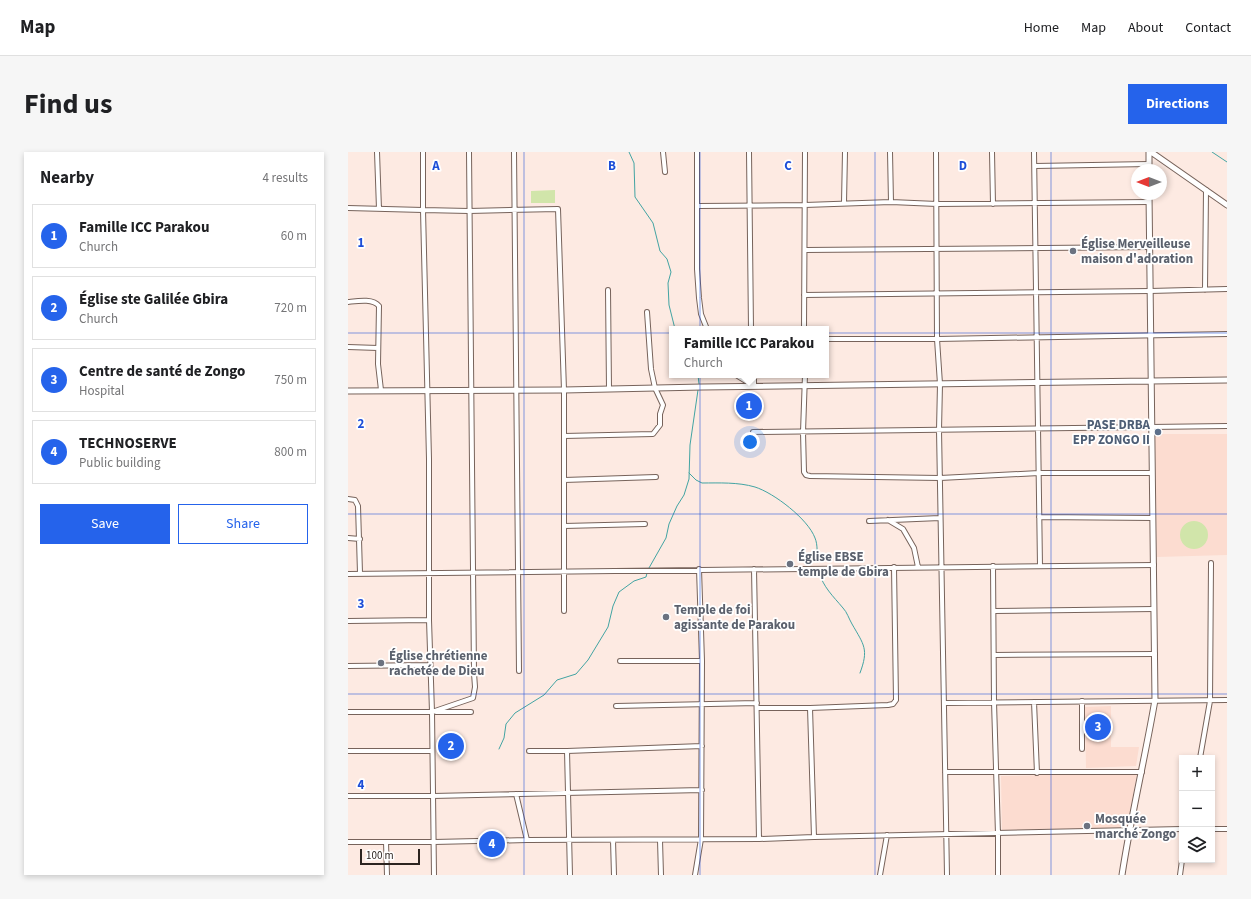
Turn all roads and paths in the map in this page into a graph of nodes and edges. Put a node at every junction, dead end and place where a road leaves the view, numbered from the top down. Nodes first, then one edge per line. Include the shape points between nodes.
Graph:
1 (377, 152) edge
2 (423, 152) edge
3 (469, 152) edge
4 (514, 152) edge
5 (663, 152) edge
6 (697, 152) edge
7 (749, 152) edge
8 (805, 152) edge
9 (845, 152) edge
10 (890, 152) edge
11 (936, 152) edge
12 (992, 152) edge
13 (1034, 152) edge
14 (1150, 152) edge
15 (1149, 164) edge
16 (1035, 166) junction
17 (1131, 167) edge
18 (665, 172) dead end
19 (1206, 190) junction
20 (891, 202) junction
21 (1149, 202) joint
22 (844, 203) junction
23 (1035, 203) junction
24 (937, 204) junction
25 (993, 204) junction
26 (805, 205) junction
27 (1227, 205) edge
28 (698, 206) junction
29 (749, 206) junction
30 (348, 208) edge
31 (379, 209) junction
32 (423, 210) junction
33 (514, 210) junction
34 (469, 211) junction
35 (1036, 247) junction
36 (1150, 247) junction
37 (937, 249) junction
38 (805, 250) junction
39 (1227, 289) edge
40 (608, 290) dead end
41 (1206, 290) junction
42 (1150, 291) junction
43 (1036, 292) junction
44 (937, 294) junction
45 (804, 295) junction
46 (348, 302) edge
47 (647, 312) dead end
48 (706, 326) edge
49 (751, 326) edge
50 (804, 326) edge
51 (1227, 334) edge
52 (1151, 336) junction
53 (1037, 337) junction
54 (829, 339) edge
55 (937, 339) junction
56 (348, 347) edge
57 (378, 348) junction
58 (741, 378) edge
59 (754, 378) edge
60 (805, 378) edge
61 (1227, 380) edge
62 (1151, 381) junction
63 (1038, 382) junction
64 (940, 384) junction
65 (805, 385) junction
66 (754, 386) junction
67 (655, 388) junction
68 (609, 389) junction
69 (348, 390) edge
70 (381, 390) junction
71 (427, 390) junction
72 (471, 390) junction
73 (516, 390) junction
74 (564, 390) junction
75 (1227, 426) edge
76 (1038, 428) junction
77 (1152, 428) junction
78 (939, 430) junction
79 (754, 432) dead end
80 (803, 432) junction
81 (564, 436) junction
82 (1039, 473) junction
83 (1152, 473) junction
84 (656, 478) dead end
85 (940, 478) junction
86 (564, 480) junction
87 (348, 499) edge
88 (1040, 517) junction
89 (940, 518) junction
90 (1153, 518) junction
91 (888, 520) junction
92 (869, 521) dead end
93 (646, 524) dead end
94 (564, 526) junction
95 (348, 538) edge
96 (360, 539) junction
97 (1211, 563) dead end
98 (1154, 564) junction
99 (993, 566) junction
100 (1040, 566) junction
101 (894, 567) junction
102 (918, 567) junction
103 (941, 567) junction
104 (699, 569) junction
105 (754, 569) junction
106 (518, 572) junction
107 (564, 572) junction
108 (360, 573) junction
109 (430, 573) junction
110 (473, 573) junction
111 (348, 574) edge
112 (1154, 609) junction
113 (564, 611) dead end
114 (994, 611) junction
115 (429, 620) junction
116 (348, 621) edge
117 (1155, 654) junction
118 (994, 655) junction
119 (620, 661) dead end
120 (702, 661) junction
121 (430, 665) junction
122 (348, 666) edge
123 (519, 671) dead end
124 (1155, 700) junction
125 (1227, 700) edge
126 (1082, 701) junction
127 (1210, 701) junction
128 (994, 702) junction
129 (1034, 702) junction
130 (757, 703) junction
131 (944, 703) junction
132 (702, 705) junction
133 (616, 706) dead end
134 (757, 708) junction
135 (810, 708) junction
136 (348, 712) edge
137 (432, 712) junction
138 (471, 712) dead end
139 (702, 746) junction
140 (1082, 749) dead end
141 (432, 750) junction
142 (348, 751) edge
143 (529, 751) dead end
144 (567, 751) junction
145 (1201, 755) edge
146 (945, 772) junction
147 (996, 772) junction
148 (1142, 772) junction
149 (1037, 773) junction
150 (702, 790) junction
151 (568, 792) junction
152 (516, 794) junction
153 (348, 796) edge
154 (433, 796) junction
155 (1179, 829) edge
156 (1215, 829) edge
157 (1227, 829) edge
158 (1129, 830) junction
159 (946, 834) junction
160 (998, 834) junction
161 (887, 835) junction
162 (814, 836) junction
163 (760, 839) junction
164 (528, 840) junction
165 (569, 840) junction
166 (613, 840) junction
167 (660, 840) junction
168 (701, 840) junction
169 (348, 842) edge
170 (386, 842) junction
171 (434, 842) junction
172 (1182, 863) edge
173 (387, 875) edge
174 (434, 875) edge
175 (570, 875) edge
176 (614, 875) edge
177 (661, 875) edge
178 (695, 875) edge
179 (880, 875) edge
180 (947, 875) edge
181 (998, 875) edge
182 (1122, 875) edge
183 (1180, 875) edge

1 - 31 street
2 - 32 street
3 - 34 street
4 - 33 street
5 - 18 street
6 - 28 street
7 - 29 street
8 - 26 street
9 - 22 street
10 - 20 street
11 - 24 street
12 - 25 street
13 - 16 street
14 - 15 street
14 - 19 street
16 - 17 street
16 - 23 street
19 - 27 street
19 - 41 street
20 - 22 street
20 - 24 street
21 - 23 street
21 - 36 street
22 - 26 street
23 - 25 street
23 - 35 street
24 - 25 street
24 - 37 street
26 - 29 street
26 - 38 street
28 - 29 street
28 - 48 street via 697,269 701,314
29 - 49 street
30 - 31 street
31 - 32 street
32 - 34 street
32 - 71 street
33 - 34 street
33 - 73 street
33 - 74 street via 558,209
34 - 72 street
35 - 36 street
35 - 37 street
35 - 43 street
36 - 42 street
37 - 38 street
37 - 44 street
38 - 45 street
39 - 41 street
40 - 68 street
41 - 42 street
42 - 43 street
42 - 52 street
43 - 44 street
43 - 53 street
44 - 45 street
44 - 55 street
45 - 50 street
46 - 57 street via 377,302
47 - 67 street
51 - 52 street
52 - 53 street
52 - 62 street
53 - 55 street
53 - 63 street
54 - 55 street
55 - 64 street
56 - 57 street
57 - 70 street
58 - 66 street
59 - 66 street
60 - 65 street
61 - 62 street
62 - 63 street
62 - 77 street
63 - 64 street
63 - 76 street
64 - 65 street
64 - 78 street
65 - 66 street
65 - 80 street
66 - 67 street
67 - 68 street
67 - 81 street via 663,405 660,425 653,434
68 - 74 street
69 - 70 street
70 - 71 street
71 - 72 street
71 - 109 street
72 - 73 street
72 - 110 street
73 - 74 street
73 - 106 street
74 - 81 street
75 - 77 street
76 - 77 street
76 - 78 street
76 - 82 street
77 - 83 street
78 - 80 street
78 - 85 street
79 - 80 street
80 - 85 street via 806,475
81 - 86 street
82 - 83 street
82 - 85 street
82 - 88 street
83 - 90 street
84 - 86 street
85 - 89 street
86 - 94 street
87 - 96 street via 355,500 358,506
88 - 90 street
88 - 100 street
89 - 91 street
89 - 103 street
90 - 98 street
91 - 92 street
91 - 102 street via 903,529 914,548
93 - 94 street
94 - 107 street
95 - 96 street
96 - 108 street
97 - 127 street
98 - 100 street
98 - 112 street
99 - 100 street
99 - 103 street
99 - 114 street
101 - 102 street
101 - 105 street
101 - 135 street via 896,700 888,705
102 - 103 street
103 - 131 street
104 - 105 street
104 - 107 street
104 - 120 street
105 - 130 street
106 - 107 street
106 - 110 street
106 - 123 street
107 - 113 street
108 - 109 street
108 - 111 street
109 - 110 street
109 - 115 street
110 - 137 street via 473,698
112 - 114 street
112 - 117 street
114 - 118 street
115 - 116 street
115 - 121 street
117 - 118 street
117 - 124 street
118 - 128 street
119 - 120 street
120 - 132 street
121 - 122 street
121 - 137 street
124 - 126 street
124 - 127 street
124 - 148 street
125 - 127 street
126 - 129 street
126 - 140 street
127 - 145 street
128 - 129 street
128 - 131 street
128 - 147 street
129 - 149 street
130 - 132 street
130 - 134 street
131 - 146 street
132 - 133 street
132 - 139 street
134 - 135 street
134 - 163 street
135 - 162 street
136 - 137 street
137 - 138 street
137 - 141 street
139 - 144 street
139 - 150 street
141 - 142 street
141 - 154 street
143 - 144 street
144 - 151 street
146 - 147 street
146 - 159 street
147 - 149 street
147 - 160 street
148 - 149 street
148 - 158 street
150 - 151 street
150 - 168 street
151 - 152 street
151 - 165 street
152 - 154 street
152 - 164 street
153 - 154 street
154 - 171 street
155 - 158 street
156 - 157 street
158 - 160 street
158 - 182 street
159 - 160 street
159 - 161 street
159 - 180 street
160 - 181 street
161 - 162 street
161 - 179 street
162 - 163 street
163 - 168 street
164 - 165 street
164 - 171 street
165 - 166 street
165 - 175 street
166 - 167 street
166 - 176 street
167 - 168 street
167 - 177 street
168 - 178 street
169 - 170 street
170 - 171 street
170 - 173 street
171 - 174 street
172 - 183 street

